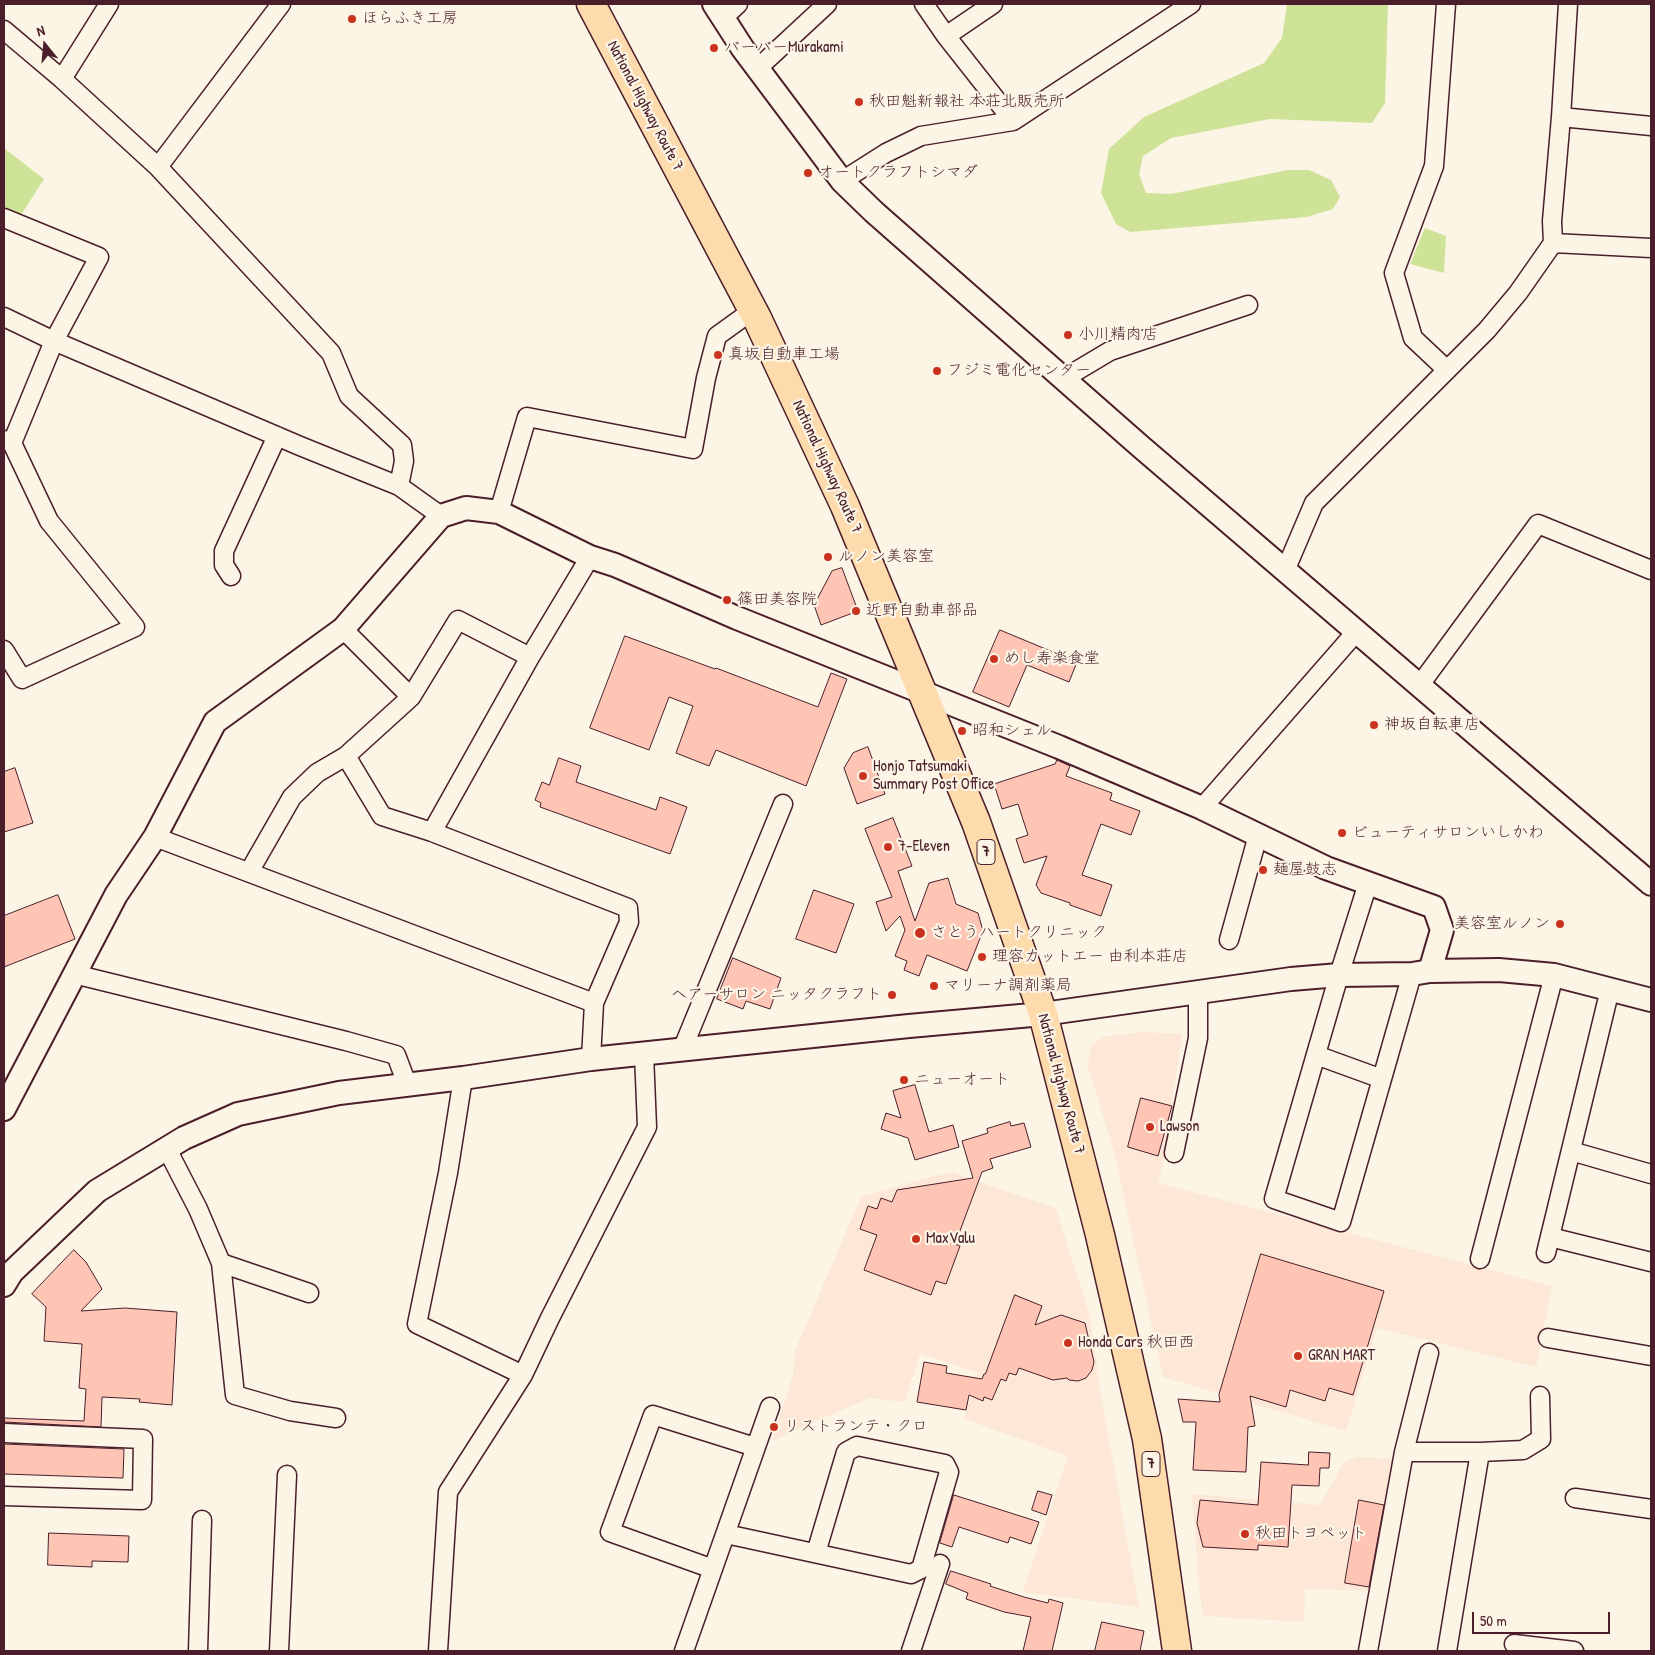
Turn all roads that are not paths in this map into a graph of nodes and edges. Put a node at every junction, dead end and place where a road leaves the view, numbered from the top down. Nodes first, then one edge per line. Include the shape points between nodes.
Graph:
1 (109, 4) edge
2 (281, 4) edge
3 (591, 4) edge
4 (827, 4) edge
5 (924, 4) edge
6 (993, 4) edge
7 (1190, 4) edge
8 (1446, 4) edge
9 (1568, 4) edge
10 (725, 8) edge
11 (4, 30) edge
12 (946, 36) junction
13 (758, 68) junction
14 (62, 79) junction
15 (1561, 117) junction
16 (1013, 122) junction
17 (1651, 126) edge
18 (158, 167) junction
19 (842, 181) junction
20 (4, 218) edge
21 (1553, 243) junction
22 (1651, 248) edge
23 (1248, 305) dead end
24 (754, 310) junction
25 (4, 317) edge
26 (54, 341) junction
27 (1447, 370) junction
28 (1064, 379) junction
29 (277, 436) junction
30 (8, 442) edge
31 (399, 486) junction
32 (499, 512) junction
33 (441, 516) junction
34 (590, 557) junction
35 (1651, 570) edge
36 (1285, 571) junction
37 (231, 576) dead end
38 (343, 629) junction
39 (1357, 631) junction
40 (4, 650) edge
41 (530, 657) junction
42 (1420, 686) junction
43 (923, 692) junction
44 (411, 697) junction
45 (346, 756) junction
46 (783, 804) dead end
47 (1202, 808) junction
48 (432, 832) junction
49 (1258, 835) junction
50 (155, 837) junction
51 (249, 872) junction
52 (1368, 883) junction
53 (1651, 884) edge
54 (1229, 940) dead end
55 (1421, 972) junction
56 (74, 974) junction
57 (1339, 975) junction
58 (1554, 975) junction
59 (1610, 989) junction
60 (1198, 992) junction
61 (1651, 1000) edge
62 (594, 1003) junction
63 (1043, 1014) junction
64 (682, 1050) junction
65 (644, 1054) junction
66 (1316, 1055) junction
67 (591, 1059) junction
68 (462, 1078) junction
69 (1382, 1079) junction
70 (407, 1084) junction
71 (4, 1109) edge
72 (167, 1149) junction
73 (1571, 1151) junction
74 (1174, 1153) dead end
75 (1651, 1174) edge
76 (1480, 1259) dead end
77 (1651, 1262) edge
78 (221, 1263) junction
79 (4, 1285) edge
80 (309, 1293) dead end
81 (1548, 1338) dead end
82 (1429, 1353) dead end
83 (1651, 1356) edge
84 (523, 1375) junction
85 (1540, 1396) dead end
86 (770, 1407) dead end
87 (336, 1418) dead end
88 (4, 1433) edge
89 (756, 1447) junction
90 (1404, 1452) junction
91 (1480, 1452) junction
92 (287, 1475) dead end
93 (4, 1496) edge
94 (1575, 1498) dead end
95 (1651, 1509) edge
96 (202, 1520) dead end
97 (726, 1534) junction
98 (816, 1553) junction
99 (940, 1564) dead end
100 (714, 1569) junction
101 (1514, 1644) dead end
102 (198, 1651) edge
103 (279, 1651) edge
104 (438, 1651) edge
105 (684, 1651) edge
106 (911, 1651) edge
107 (1177, 1651) edge
108 (1368, 1651) edge
109 (1447, 1651) edge
110 (1574, 1651) edge

1 - 14 street
2 - 18 street
3 - 24 highway, National Highway Route 7 / 7
4 - 13 street
5 - 12 street
6 - 12 street
7 - 16 street
8 - 27 street via 1434,166 1394,273 1413,338
9 - 15 street
10 - 13 street
11 - 14 street
12 - 16 street
13 - 19 street
14 - 18 street
15 - 17 street
15 - 21 street
16 - 19 street via 921,136 886,153
18 - 31 street via 332,353 349,396 402,445 404,461
19 - 28 street
20 - 26 street via 99,257
21 - 22 street
21 - 27 street via 1488,330
23 - 28 street via 1110,351
24 - 32 street via 717,336 693,449 527,417
24 - 43 highway, National Highway Route 7 / 7 via 846,506
25 - 26 street
26 - 29 street
26 - 30 street
27 - 36 street via 1314,503
28 - 36 street
29 - 31 street
29 - 37 street via 224,551 224,565
30 - 40 street via 49,521 135,627 22,679
31 - 33 street
32 - 33 street via 466,508
32 - 34 street
33 - 38 street
34 - 41 street
34 - 43 street
35 - 42 street via 1538,524
36 - 39 street
38 - 44 street
38 - 50 street via 215,722
39 - 42 street
39 - 47 street
41 - 44 street via 458,620
41 - 48 street
42 - 53 street
43 - 47 street
43 - 63 highway, National Highway Route 7 / 7 via 976,822
44 - 45 street
45 - 48 street via 382,816
45 - 51 street via 317,773 292,797
46 - 64 street
47 - 49 street
48 - 62 street via 628,908 628,922
49 - 52 street via 1326,868
49 - 54 street
50 - 51 street
50 - 56 street via 122,885
51 - 62 street
52 - 55 street via 1434,907 1442,930
52 - 57 street
55 - 57 street
55 - 58 street via 1499,970
55 - 69 street
56 - 70 street via 396,1054
56 - 71 street
57 - 60 street
57 - 66 street
58 - 59 street
58 - 76 street
59 - 61 street
59 - 73 street
60 - 63 street
60 - 74 street via 1198,1038
62 - 67 street
63 - 64 street
63 - 107 highway, National Highway Route 7 / 7 via 1100,1235 1147,1439
64 - 65 street
65 - 67 street
65 - 84 street via 647,1127
66 - 69 street
66 - 69 street via 1274,1199 1342,1222
67 - 68 street
68 - 70 street
68 - 84 street via 448,1173 417,1324
70 - 72 street via 339,1093 238,1114
72 - 78 street
72 - 79 street via 97,1192 12,1272
73 - 75 street
73 - 77 street via 1548,1245
78 - 80 street
78 - 87 street via 234,1395 290,1411
81 - 83 street
82 - 90 street
84 - 104 street via 448,1492
85 - 91 street via 1541,1438 1523,1450
86 - 89 street
88 - 93 street via 144,1439 142,1500
89 - 97 street
89 - 100 street via 652,1415 610,1532
90 - 91 street
90 - 108 street
91 - 109 street
92 - 103 street
94 - 95 street
96 - 102 street
97 - 98 street
97 - 100 street
98 - 98 street via 911,1574 921,1569 949,1472 945,1464 857,1446 846,1452
99 - 106 street
100 - 105 street
101 - 110 street

